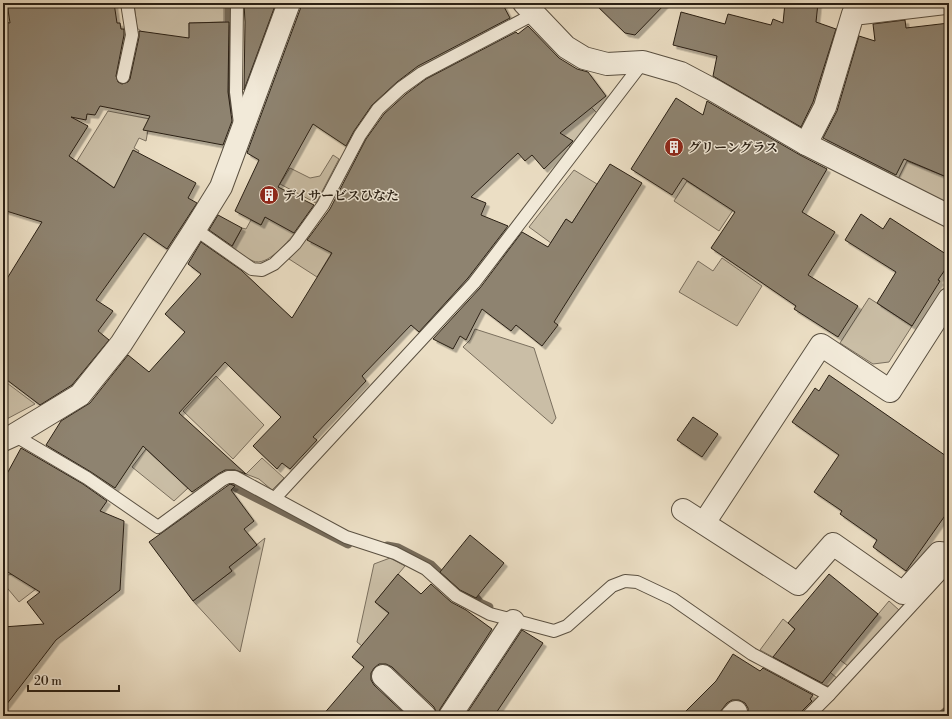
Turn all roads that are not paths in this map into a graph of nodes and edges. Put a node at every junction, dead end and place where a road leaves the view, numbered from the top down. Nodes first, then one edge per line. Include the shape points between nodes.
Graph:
1 (127, 3) edge
2 (237, 3) edge
3 (289, 3) edge
4 (946, 3) edge
5 (527, 6) edge
6 (643, 62) junction
7 (123, 77) dead end
8 (241, 132) junction
9 (806, 144) junction
10 (949, 216) edge
11 (195, 229) junction
12 (949, 299) edge
13 (8, 438) edge
14 (275, 498) junction
15 (683, 510) dead end
16 (704, 523) junction
17 (949, 554) edge
18 (949, 565) edge
19 (513, 621) junction
20 (382, 676) dead end
21 (829, 695) junction
22 (425, 716) edge
23 (450, 716) edge
24 (808, 716) edge

1 - 7 lane via 132,35
2 - 8 lane via 236,92
3 - 8 street
4 - 9 street via 853,14 825,107
5 - 6 street via 566,47 584,58 608,64
5 - 11 lane via 422,73 378,108 360,135 323,205 295,244 274,264 262,270 252,269
6 - 9 street via 681,73
6 - 14 lane via 474,283
8 - 11 street via 221,187
9 - 10 street
11 - 13 street via 121,344 80,395
12 - 16 street via 890,391 821,344
13 - 14 lane via 87,478 158,527 228,477 242,480
14 - 19 lane via 346,537 395,553 426,569 456,596 490,614
15 - 16 street
16 - 17 street via 798,584 833,544 903,593 939,553
18 - 21 lane
19 - 21 lane via 554,631 567,626 612,586 625,580 637,582 673,599 752,654
19 - 23 street
20 - 22 street
21 - 24 lane

